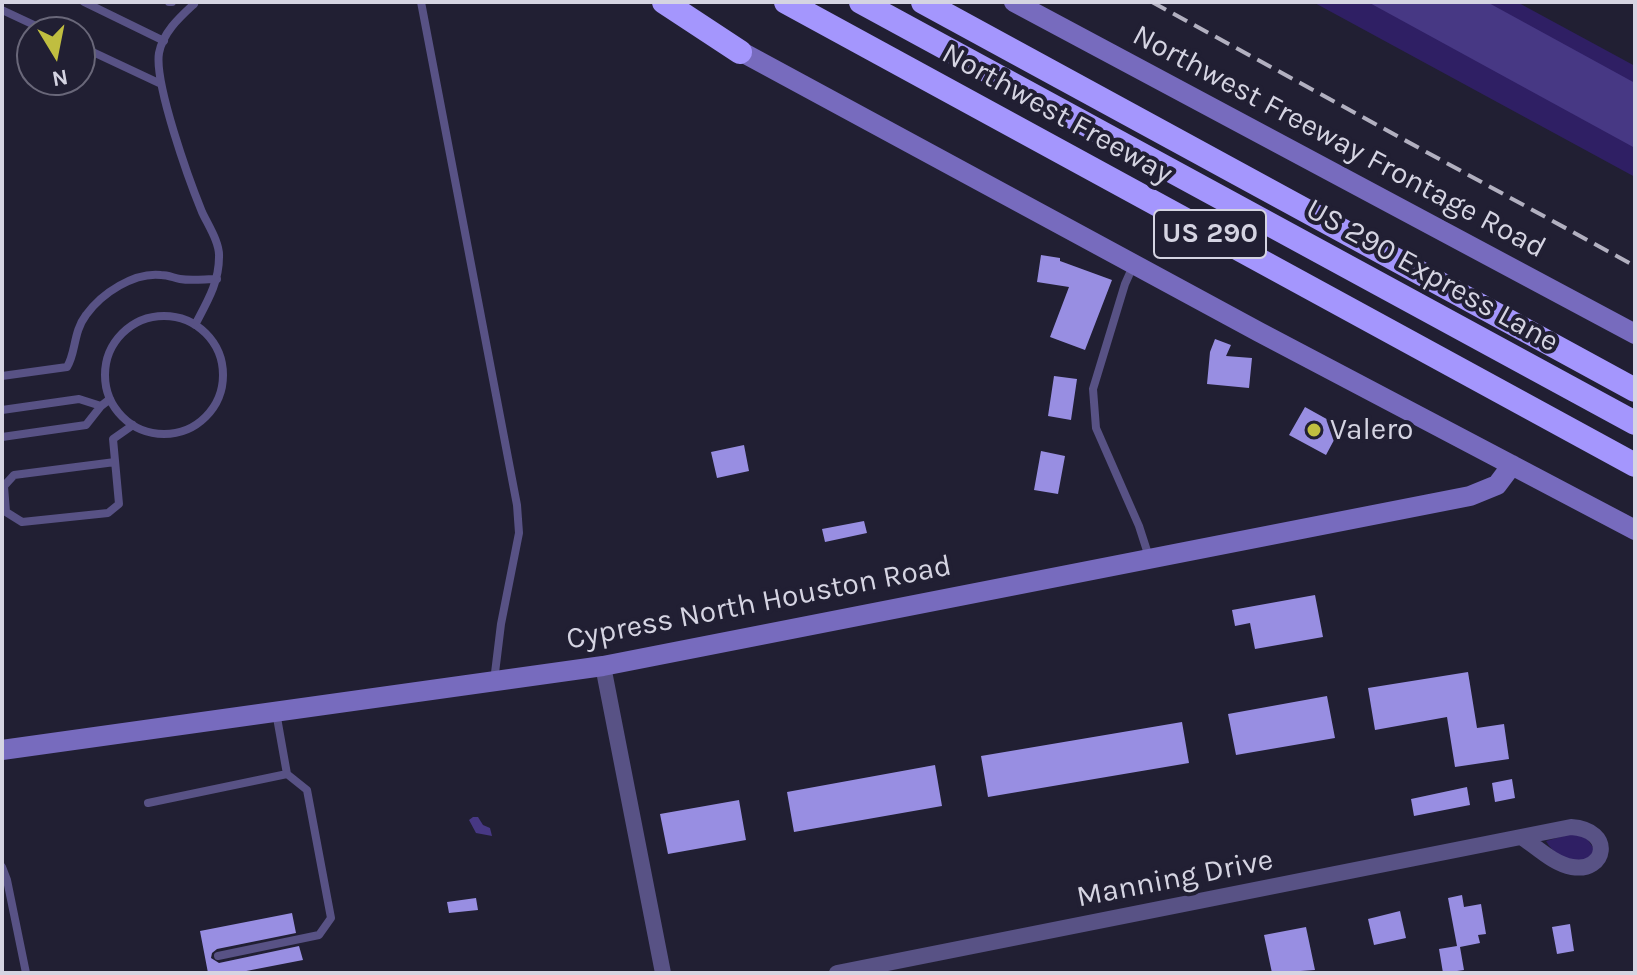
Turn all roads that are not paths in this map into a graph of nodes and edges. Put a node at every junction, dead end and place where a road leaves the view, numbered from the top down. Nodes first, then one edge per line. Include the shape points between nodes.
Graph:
1 (84, 2) edge
2 (421, 2) edge
3 (649, 2) edge
4 (664, 2) edge
5 (786, 2) edge
6 (861, 2) edge
7 (923, 2) edge
8 (1014, 2) edge
9 (195, 3) edge
10 (164, 41) junction
11 (740, 52) junction
12 (96, 54) edge
13 (161, 84) junction
14 (1134, 264) junction
15 (217, 279) junction
16 (195, 325) junction
17 (1635, 334) edge
18 (2, 376) edge
19 (1635, 390) edge
20 (110, 399) junction
21 (101, 406) junction
22 (2, 410) edge
23 (1635, 423) edge
24 (133, 425) junction
25 (2, 437) edge
26 (115, 462) junction
27 (1512, 465) junction
28 (1635, 465) edge
29 (1635, 530) edge
30 (1149, 559) junction
31 (603, 666) junction
32 (494, 682) junction
33 (276, 712) junction
34 (2, 750) edge
35 (287, 774) junction
36 (148, 803) dead end
37 (1523, 838) dead end
38 (2, 867) edge
39 (15, 920) junction
40 (2, 923) edge
41 (218, 956) dead end
42 (26, 973) edge
43 (663, 973) edge
44 (837, 973) edge

1 - 10 lane
2 - 32 lane via 517,505 519,533
3 - 11 main road
4 - 11 highway
5 - 28 highway, Northwest Freeway / US 290
6 - 23 highway, US 290 Express Lane
7 - 19 highway, Northwest Freeway / US 290
8 - 17 main road, Northwest Freeway Frontage Road
9 - 10 lane via 171,25
10 - 13 lane via 159,52
11 - 14 main road
12 - 13 lane
13 - 15 lane via 220,253
14 - 27 main road
14 - 30 lane via 1093,389 1096,428
15 - 16 lane
15 - 18 lane via 182,280 160,274 107,292 86,315 67,367
16 - 20 lane via 167,316 130,326 108,357
16 - 24 lane via 216,345 222,363 217,402 189,428 170,434
20 - 21 lane
20 - 24 lane
21 - 22 lane via 79,399
21 - 25 lane via 86,425
24 - 26 lane via 113,439
26 - 26 lane via 119,504 108,513 22,522 6,512 4,486 14,475
27 - 29 main road
27 - 30 main road, Cypress North Houston Road via 1497,485 1470,496
30 - 31 main road, Cypress North Houston Road
31 - 32 main road, Cypress North Houston Road
31 - 43 street
32 - 33 main road, Cypress North Houston Road
33 - 34 main road, Cypress North Houston Road
33 - 35 lane
35 - 36 lane
35 - 41 lane via 307,790 331,918 319,935
37 - 44 street, Manning Drive
38 - 39 lane
39 - 40 lane
39 - 42 lane

